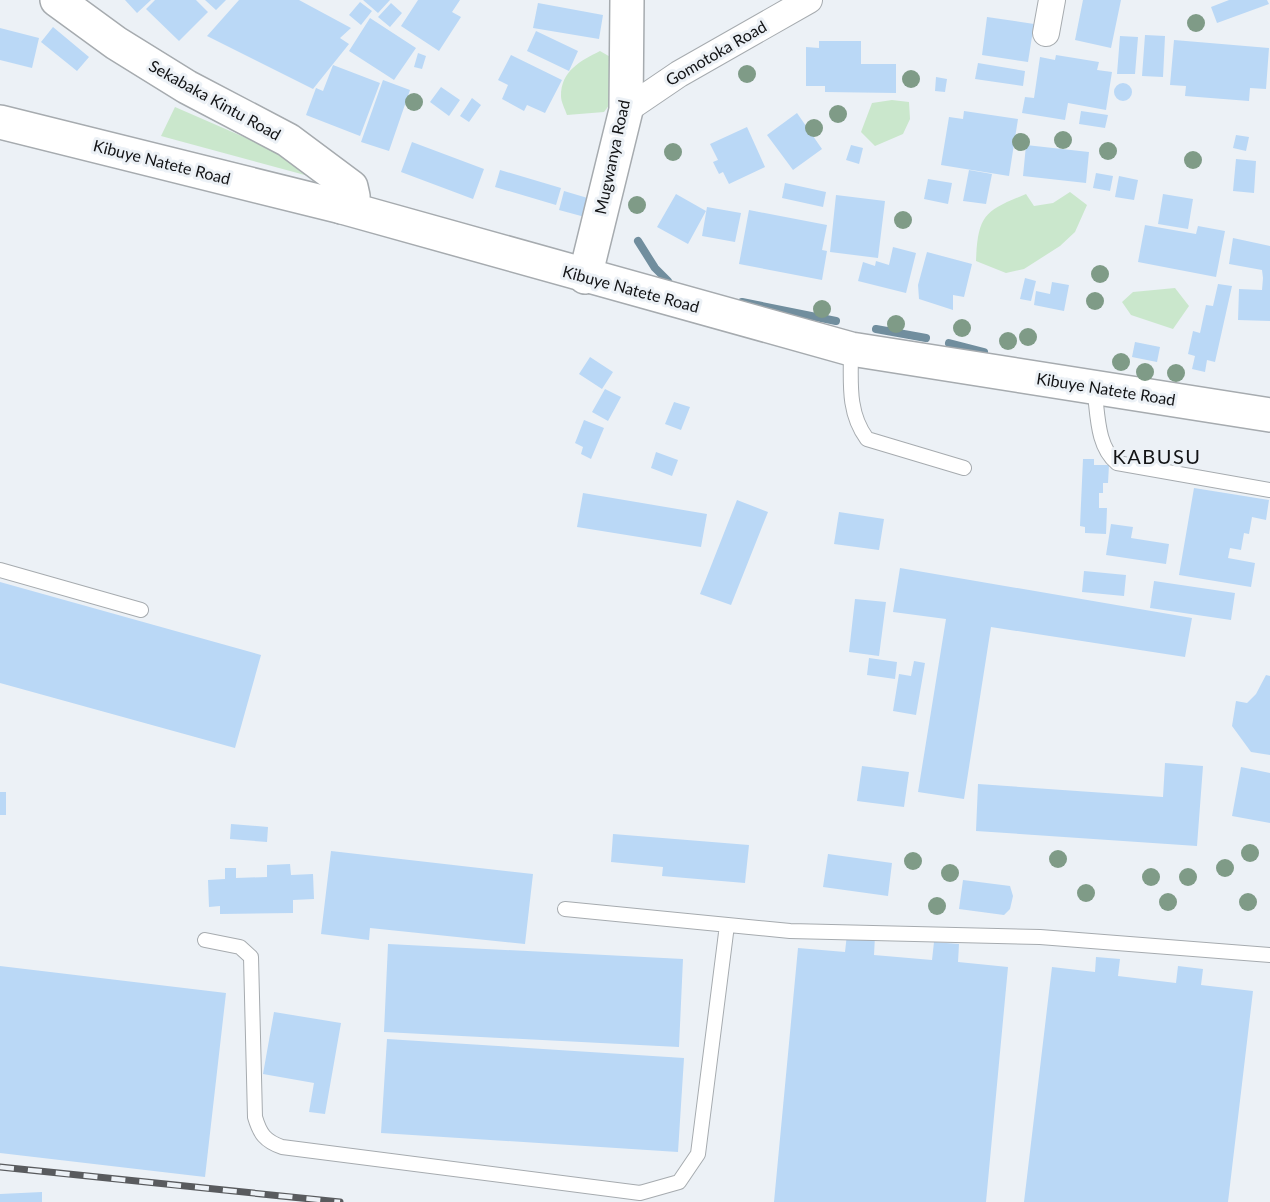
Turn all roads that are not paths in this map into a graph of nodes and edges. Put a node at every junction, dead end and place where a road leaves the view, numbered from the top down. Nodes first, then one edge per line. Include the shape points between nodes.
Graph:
1 (57, 0) edge
2 (627, 0) edge
3 (809, 0) edge
4 (1052, 0) edge
5 (1046, 33) dead end
6 (626, 110) junction
7 (0, 122) edge
8 (342, 207) junction
9 (585, 277) junction
10 (851, 349) junction
11 (1094, 387) junction
12 (1270, 415) edge
13 (964, 468) dead end
14 (1270, 490) edge
15 (0, 570) edge
16 (141, 610) dead end
17 (565, 909) dead end
18 (727, 926) junction
19 (206, 940) dead end
20 (1270, 955) edge

1 - 8 main road, Sekabaka Kintu Road via 186,87 288,140 351,187 354,196
2 - 6 main road, Mugwanya Road
3 - 6 street, Gomotoka Road via 679,74
4 - 5 street
6 - 9 main road, Mugwanya Road
7 - 8 main road, Kibuye Natete Road
8 - 9 main road, Kibuye Natete Road
9 - 10 main road, Kibuye Natete Road
10 - 11 main road, Kibuye Natete Road
10 - 13 lane via 851,408 867,439
11 - 12 main road, Kibuye Natete Road
11 - 14 lane via 1102,442 1108,456 1117,463
15 - 16 lane
17 - 18 lane
18 - 19 lane via 698,1154 679,1182 640,1193 270,1143 260,1134 255,1117 251,957 240,946
18 - 20 lane via 1040,937

